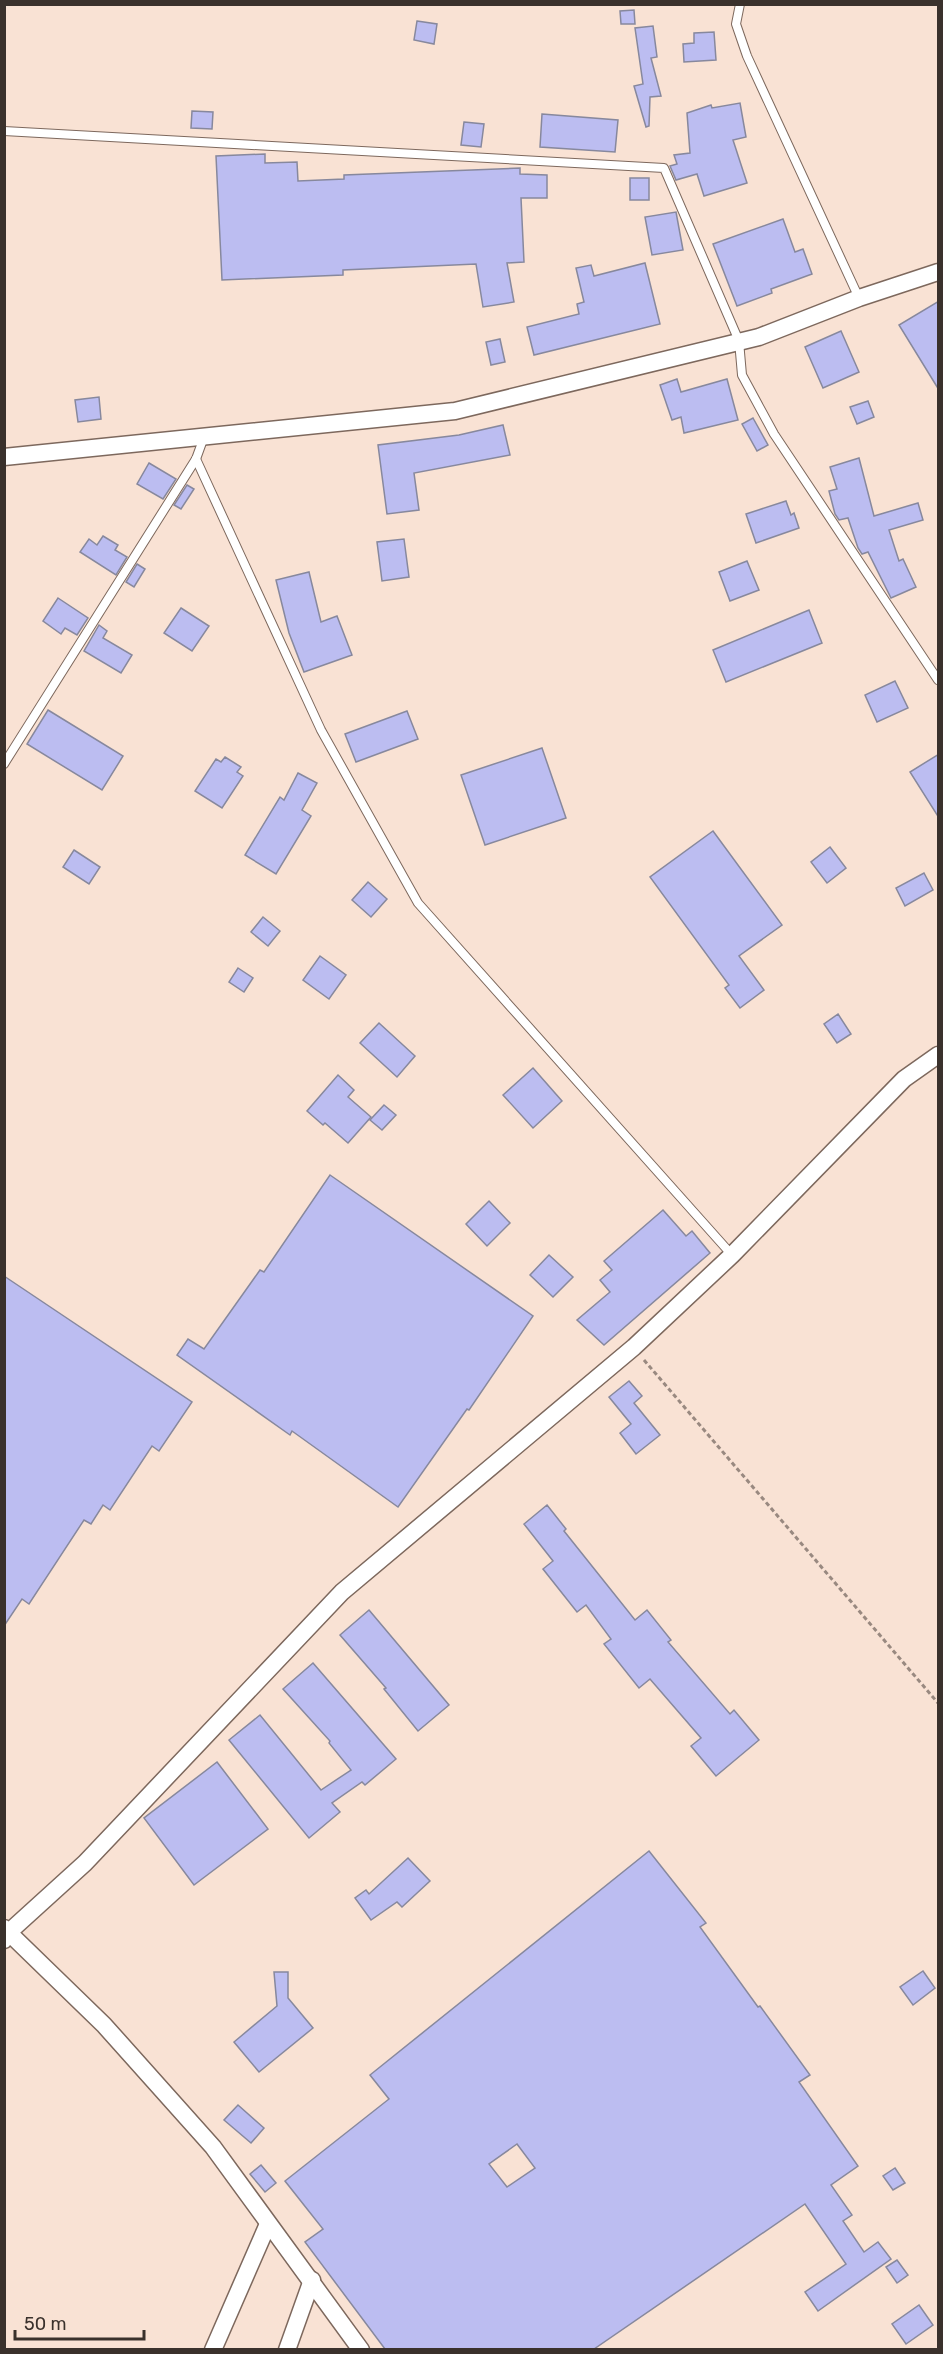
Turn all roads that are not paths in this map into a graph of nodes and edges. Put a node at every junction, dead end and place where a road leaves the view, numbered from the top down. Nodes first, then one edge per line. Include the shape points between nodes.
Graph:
1 (740, 4) edge
2 (4, 131) edge
3 (939, 272) edge
4 (858, 298) junction
5 (739, 341) junction
6 (204, 437) junction
7 (4, 457) edge
8 (196, 459) junction
9 (939, 681) edge
10 (4, 764) edge
11 (939, 1055) edge
12 (732, 1255) junction
13 (6, 1933) edge
14 (268, 2224) junction
15 (312, 2280) junction
16 (213, 2349) edge
17 (287, 2349) edge
18 (362, 2349) edge

1 - 4 lane via 736,24 747,56
2 - 5 lane via 664,168
3 - 4 street
4 - 5 street via 759,337
5 - 6 street via 455,411
5 - 9 lane via 742,375 774,434
6 - 7 street
6 - 8 lane
8 - 10 lane
8 - 12 lane via 321,730 418,903
11 - 12 street via 904,1079
12 - 13 street via 634,1347 342,1592 85,1863
13 - 14 street via 104,2025 213,2147
14 - 15 street
14 - 16 street
15 - 17 street
15 - 18 street

